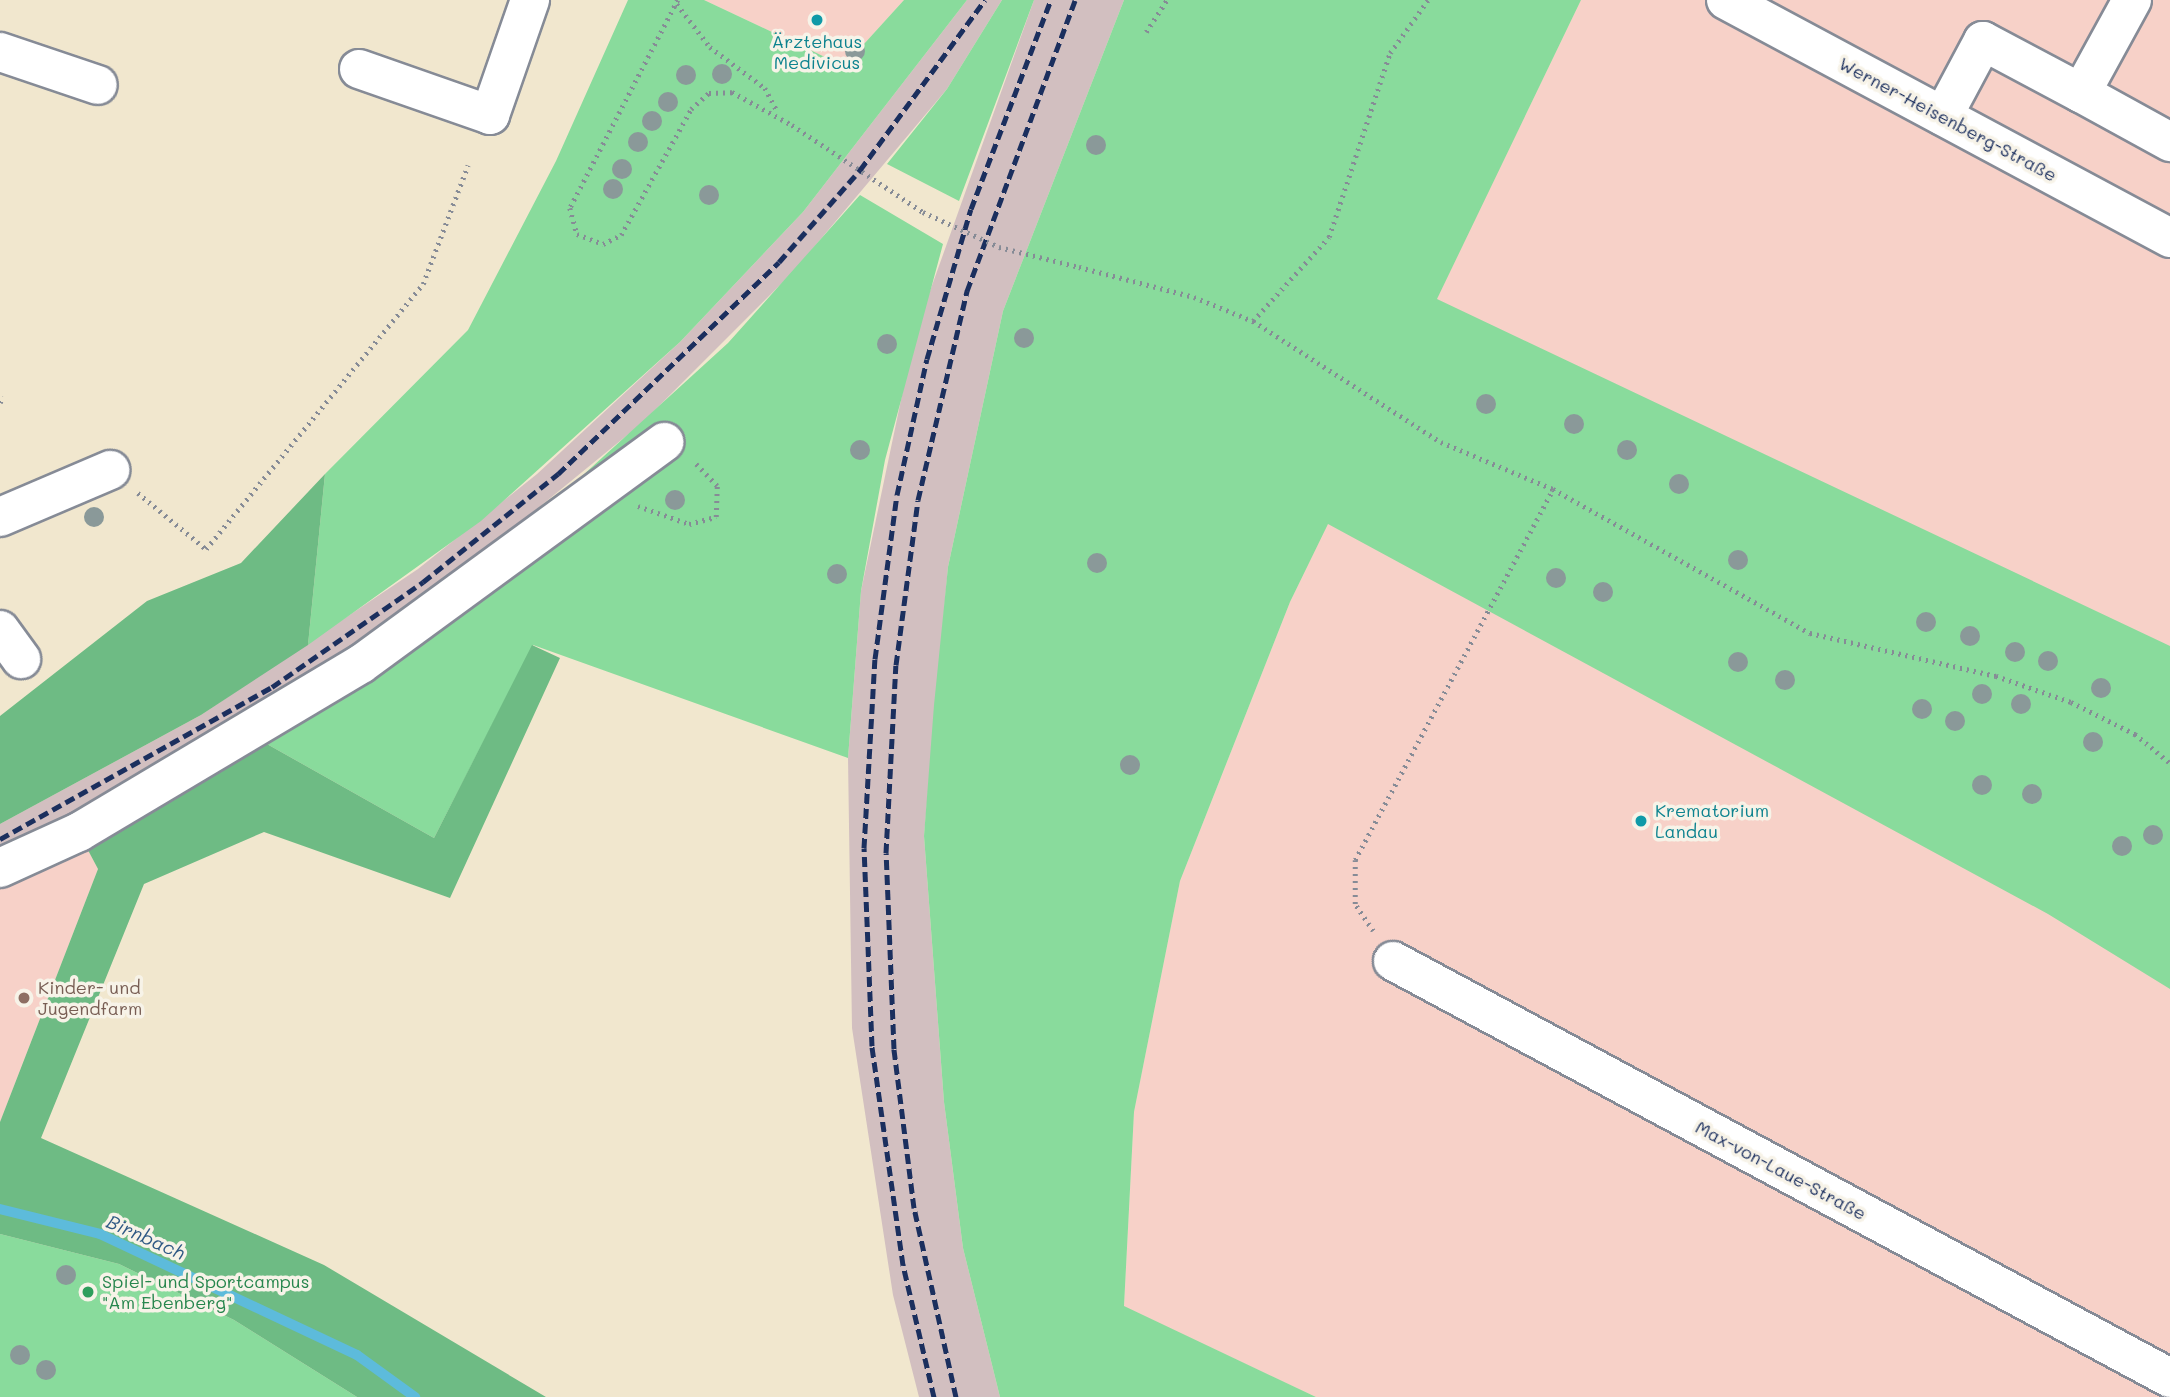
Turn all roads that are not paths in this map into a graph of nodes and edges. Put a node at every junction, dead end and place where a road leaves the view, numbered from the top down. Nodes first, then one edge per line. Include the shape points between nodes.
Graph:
1 (530, 0) edge
2 (1726, 0) edge
3 (2132, 0) edge
4 (0, 52) edge
5 (359, 69) dead end
6 (98, 85) dead end
7 (2081, 93) junction
8 (1943, 116) junction
9 (2170, 142) edge
10 (2170, 238) edge
11 (664, 442) road end
12 (110, 470) road end
13 (2, 521) edge
14 (0, 868) edge
15 (1393, 961) road end
16 (2170, 1378) edge

1 - 5 street via 490,115
2 - 8 street, Werner-Heisenberg-Straße
3 - 7 street
4 - 6 street
7 - 8 street via 1983,41
7 - 9 street
8 - 10 street, Werner-Heisenberg-Straße
11 - 14 street via 361,664 79,832
12 - 13 street
15 - 16 street, Max-von-Laue-Straße

